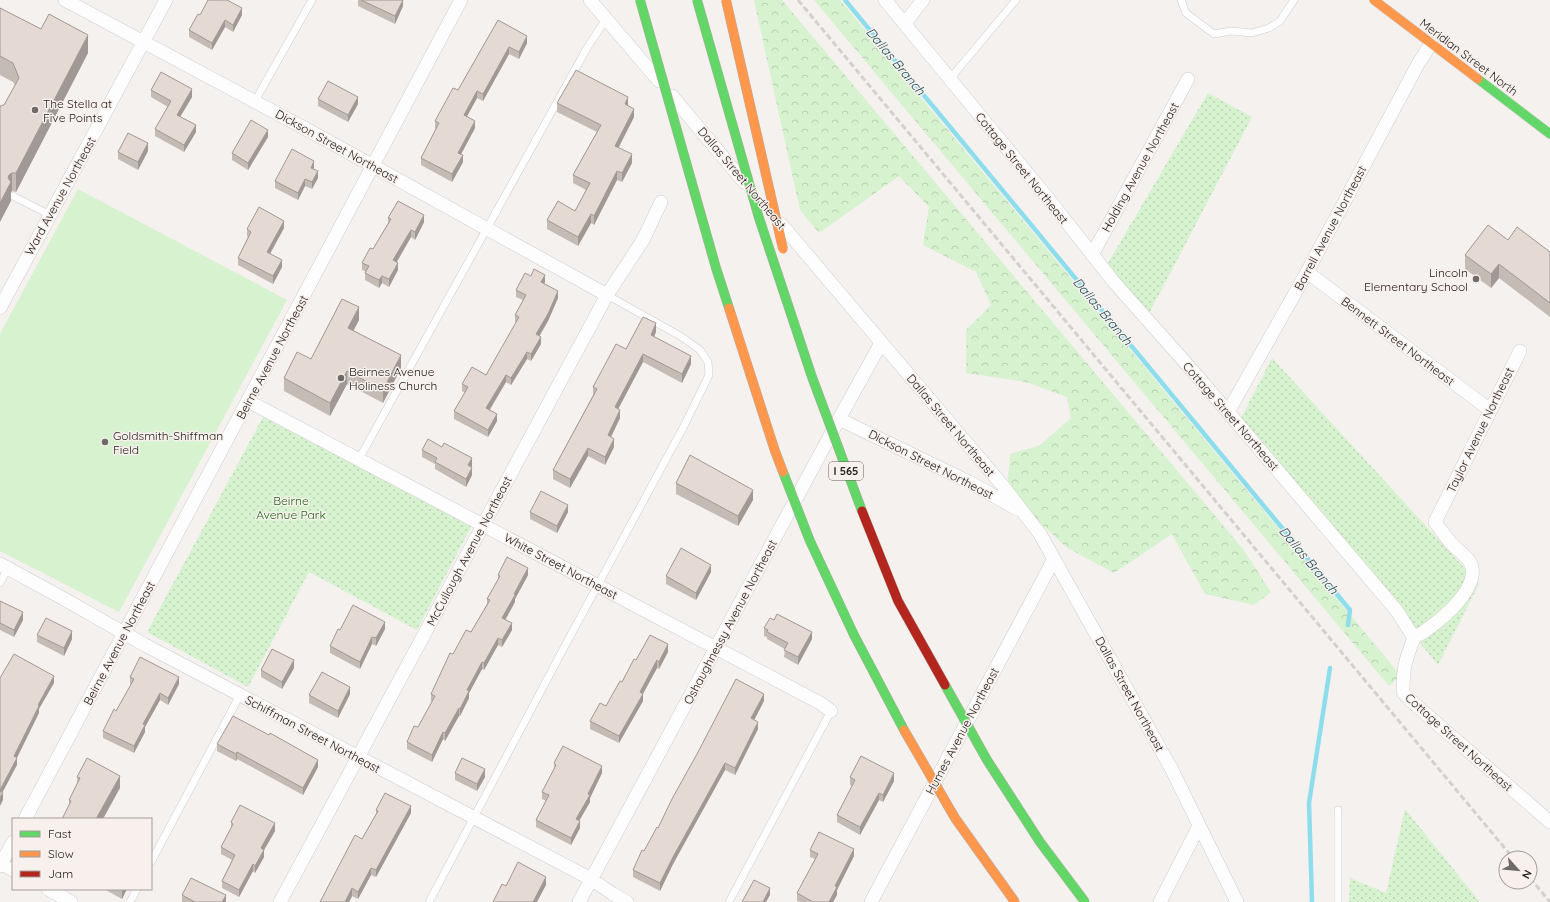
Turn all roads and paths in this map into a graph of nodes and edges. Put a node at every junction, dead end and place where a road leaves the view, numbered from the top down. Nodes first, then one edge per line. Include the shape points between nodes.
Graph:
1 (65, 0) edge
2 (166, 0) edge
3 (312, 0) edge
4 (462, 0) edge
5 (590, 0) edge
6 (640, 0) edge
7 (697, 0) edge
8 (726, 0) edge
9 (885, 0) edge
10 (923, 0) edge
11 (1016, 0) edge
12 (1181, 0) edge
13 (1294, 0) edge
14 (1374, 0) edge
15 (606, 19) junction
16 (905, 23) junction
17 (144, 43) junction
18 (1431, 44) junction
19 (1188, 79) dead end
20 (949, 80) junction
21 (255, 101) junction
22 (1550, 134) edge
23 (373, 167) junction
24 (13, 196) dead end
25 (661, 202) dead end
26 (50, 215) junction
27 (487, 229) junction
28 (1092, 255) junction
29 (786, 262) dead end
30 (1307, 272) junction
31 (791, 285) dead end
32 (607, 295) junction
33 (0, 308) edge
34 (882, 342) junction
35 (1520, 351) dead end
36 (812, 377) junction
37 (248, 401) junction
38 (1490, 410) junction
39 (1228, 412) junction
40 (839, 419) junction
41 (359, 460) junction
42 (1022, 512) junction
43 (483, 525) junction
44 (1054, 559) junction
45 (4, 566) edge
46 (0, 583) edge
47 (598, 586) junction
48 (124, 633) junction
49 (1414, 638) junction
50 (716, 648) junction
51 (240, 695) junction
52 (831, 710) joint
53 (358, 757) junction
54 (1338, 810) dead end
55 (26, 818) edge
56 (474, 819) junction
57 (1550, 822) edge
58 (1199, 826) junction
59 (12, 844) edge
60 (152, 860) edge
61 (0, 864) edge
62 (12, 870) edge
63 (591, 879) junction
64 (50, 890) edge
65 (136, 890) edge
66 (71, 902) edge
67 (130, 902) edge
68 (280, 902) edge
69 (429, 902) edge
70 (579, 902) edge
71 (627, 902) edge
72 (729, 902) edge
73 (871, 902) edge
74 (1015, 902) edge
75 (1085, 902) edge
76 (1160, 902) edge
77 (1237, 902) edge
78 (1338, 902) edge

1 - 17 street, Dickson Street Northeast
2 - 17 street, Ward Avenue Northeast
3 - 21 lane
4 - 23 street, Beirne Avenue Northeast
5 - 15 street, Dallas Street Northeast
6 - 74 main road, bridge via 716,268 776,451 810,541 854,635 914,750 955,818
7 - 36 main road, I 565, bridge via 759,218
8 - 29 main road, bridge
9 - 16 street, Cottage Street Northeast
10 - 16 street
11 - 20 lane
12 - 13 lane via 1186,12 1214,34 1231,31 1252,33 1269,28 1280,21
14 - 18 main road, Meridian Street North
15 - 27 lane via 587,48
15 - 34 street, Dallas Street Northeast
16 - 20 street, Cottage Street Northeast
17 - 21 street, Dickson Street Northeast
17 - 26 street, Ward Avenue Northeast
18 - 22 main road, Meridian Street North
18 - 30 street, Barrell Avenue Northeast
19 - 28 street, Holding Avenue Northeast
20 - 28 street, Cottage Street Northeast
21 - 23 street, Dickson Street Northeast
23 - 27 street, Dickson Street Northeast
23 - 37 street, Beirne Avenue Northeast
24 - 26 lane
25 - 32 street, McCullough Avenue Northeast via 643,240
26 - 33 street, Ward Avenue Northeast
27 - 32 street, Dickson Street Northeast
27 - 41 lane
28 - 39 street, Cottage Street Northeast
30 - 38 street, Bennett Street Northeast
30 - 39 street, Barrell Avenue Northeast
31 - 36 main road, bridge
32 - 43 street, McCullough Avenue Northeast
32 - 47 lane via 682,337 700,350 708,362 709,375
34 - 40 street, Oshaughnessy Avenue Northeast
34 - 42 street, Dallas Street Northeast
35 - 38 street, Taylor Avenue Northeast
36 - 75 main road, I 565, bridge via 851,485 898,601 987,760 1040,842
37 - 41 street, White Street Northeast
37 - 48 street, Beirne Avenue Northeast
38 - 49 street, Taylor Avenue Northeast via 1435,522 1472,567 1470,584 1461,599 1432,628
39 - 49 street, Cottage Street Northeast via 1397,611
40 - 42 street, Dickson Street Northeast via 969,482
40 - 50 street, Oshaughnessy Avenue Northeast
41 - 43 street, White Street Northeast
42 - 44 street, Dallas Street Northeast via 1040,534
43 - 47 street, White Street Northeast
43 - 53 street, McCullough Avenue Northeast
44 - 58 street, Dallas Street Northeast via 1171,768
44 - 73 street, Humes Avenue Northeast
45 - 46 lane
45 - 48 street, Schiffman Street Northeast
47 - 50 street, White Street Northeast
47 - 56 lane
48 - 51 street, Schiffman Street Northeast
48 - 55 street, Beirne Avenue Northeast
49 - 57 street, Cottage Street Northeast via 1404,662 1403,692
50 - 52 street, White Street Northeast
50 - 63 street, Oshaughnessy Avenue Northeast
51 - 53 street, Schiffman Street Northeast
51 - 60 lane
52 - 72 lane
53 - 56 street, Schiffman Street Northeast
53 - 68 street, McCullough Avenue Northeast
54 - 78 lane
56 - 63 street, Schiffman Street Northeast
56 - 69 lane
58 - 76 street
58 - 77 street, Dallas Street Northeast
59 - 61 street
61 - 62 street
63 - 70 street, Oshaughnessy Avenue Northeast
63 - 71 street, Schiffman Street Northeast
64 - 66 street
65 - 67 lane

